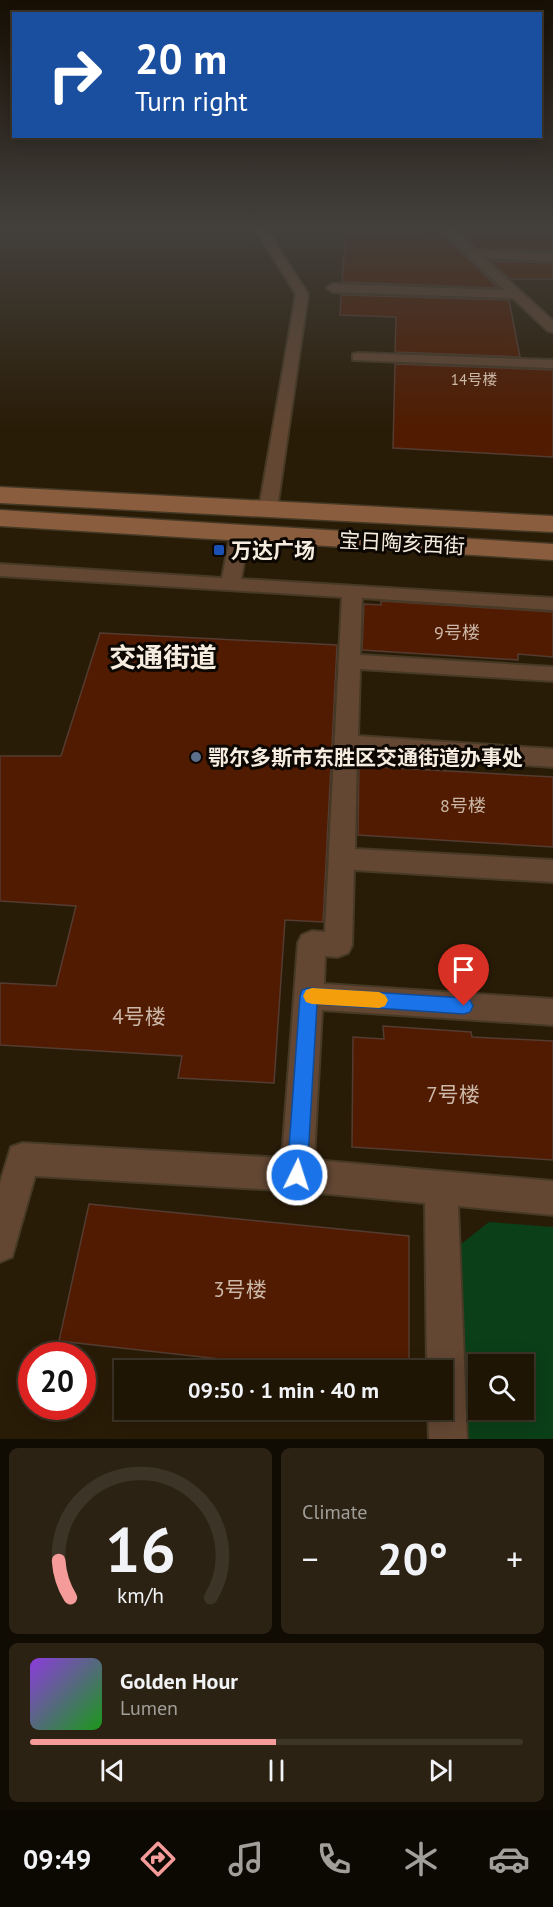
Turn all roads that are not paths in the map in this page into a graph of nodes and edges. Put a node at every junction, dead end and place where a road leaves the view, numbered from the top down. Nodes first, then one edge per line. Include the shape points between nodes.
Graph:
1 (302, 294) edge
2 (516, 294) edge
3 (547, 318) edge
4 (553, 328) edge
5 (358, 357) dead end
6 (553, 364) edge
7 (0, 495) edge
8 (268, 509) junction
9 (0, 518) edge
10 (553, 524) edge
11 (240, 533) junction
12 (553, 552) edge
13 (0, 570) edge
14 (230, 585) junction
15 (352, 592) junction
16 (553, 604) edge
17 (350, 661) junction
18 (553, 674) edge
19 (346, 744) junction
20 (553, 758) edge
21 (341, 859) junction
22 (553, 871) edge
23 (308, 996) junction
24 (553, 1012) edge
25 (297, 1175) junction
26 (441, 1189) junction
27 (553, 1198) edge
28 (0, 1245) edge
29 (448, 1439) edge

1 - 8 lane
2 - 3 lane
3 - 4 lane
5 - 6 lane
7 - 8 street, 宝日陶亥西街
8 - 10 street, 宝日陶亥西街
9 - 11 street, 宝日陶亥西街
11 - 12 street, 宝日陶亥西街
11 - 14 lane
13 - 14 lane
14 - 15 lane
15 - 16 lane
15 - 17 lane
17 - 18 lane
17 - 19 lane
19 - 20 lane
19 - 21 lane
21 - 22 lane
21 - 23 lane via 338,945 312,943
23 - 24 lane
23 - 25 lane
25 - 26 lane
25 - 28 lane via 23,1159
26 - 27 lane
26 - 29 lane

